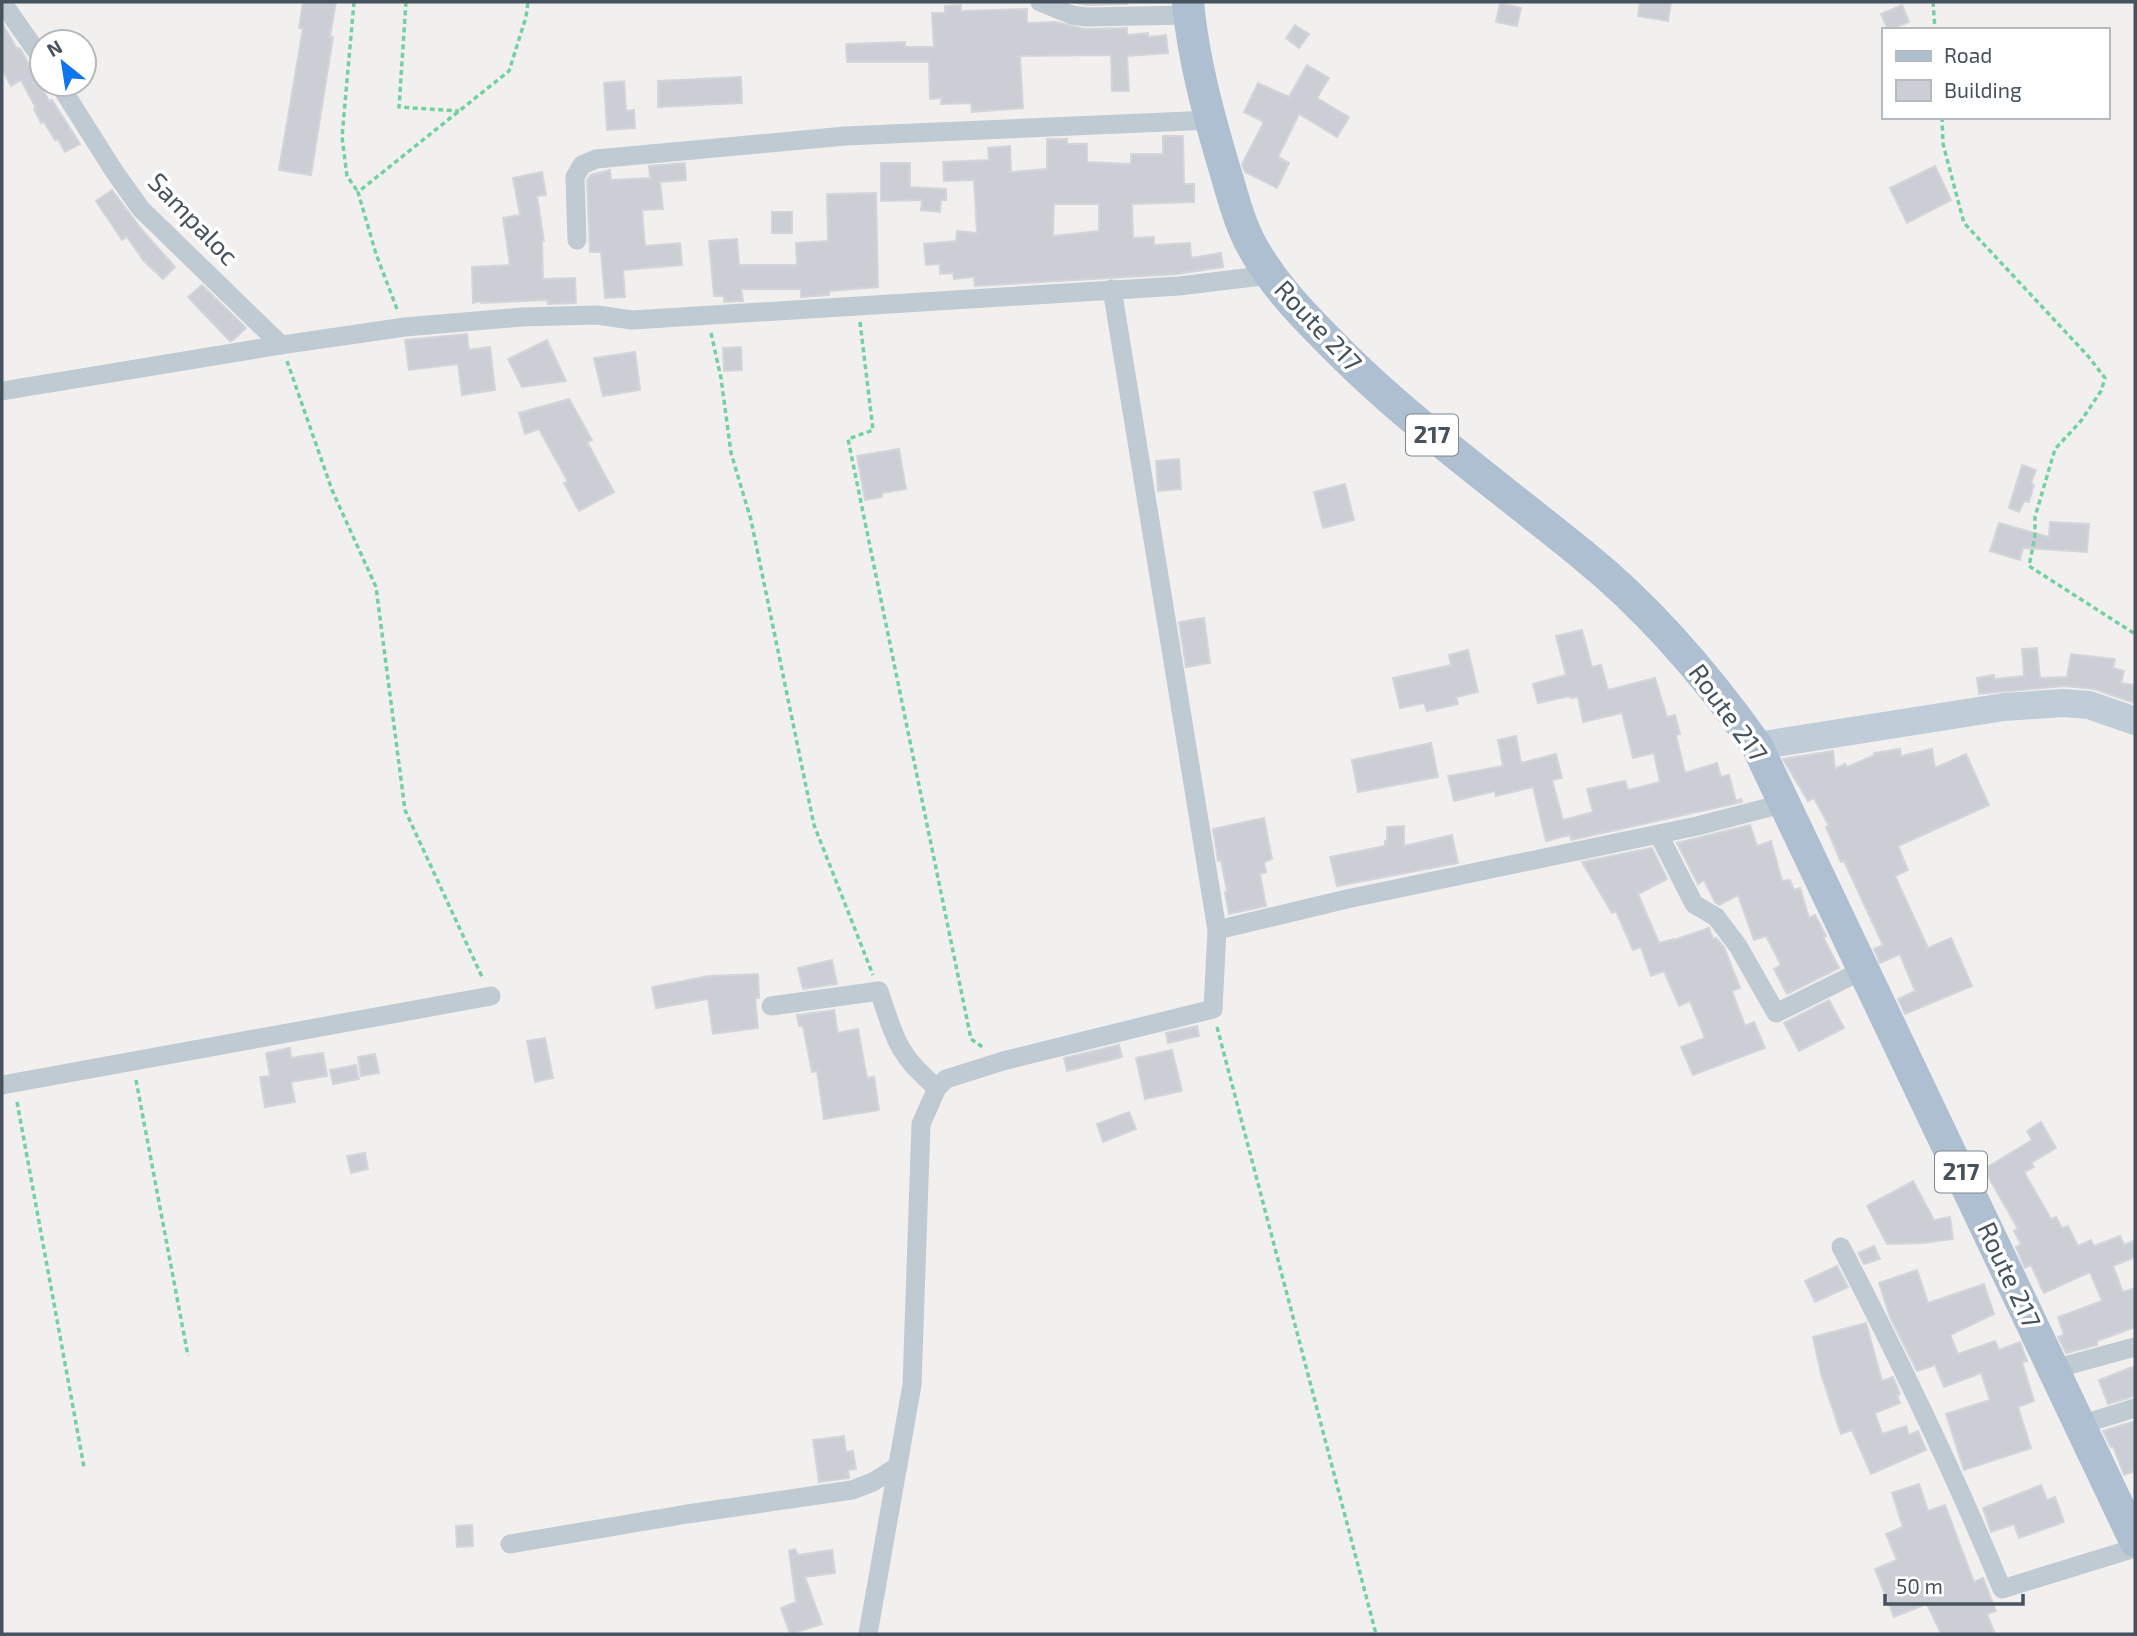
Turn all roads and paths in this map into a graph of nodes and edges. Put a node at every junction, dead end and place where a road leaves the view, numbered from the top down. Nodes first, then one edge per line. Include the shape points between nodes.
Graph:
1 (2, 2) edge
2 (354, 2) edge
3 (406, 2) edge
4 (527, 2) edge
5 (1040, 2) edge
6 (1933, 2) edge
7 (1189, 8) edge
8 (1935, 28) edge
9 (28, 39) edge
10 (68, 98) edge
11 (460, 111) junction
12 (1941, 119) edge
13 (1211, 120) junction
14 (358, 192) junction
15 (577, 240) dead end
16 (1270, 275) junction
17 (1112, 289) junction
18 (858, 305) junction
19 (706, 314) junction
20 (405, 327) junction
21 (281, 345) junction
22 (2, 391) edge
23 (2135, 634) edge
24 (2135, 721) edge
25 (1757, 746) junction
26 (1786, 803) junction
27 (1659, 835) junction
28 (1217, 930) junction
29 (1865, 970) junction
30 (879, 990) junction
31 (491, 996) joint
32 (771, 1006) dead end
33 (1213, 1009) junction
34 (132, 1061) junction
35 (1003, 1061) junction
36 (8, 1083) edge
37 (937, 1088) junction
38 (1841, 1247) dead end
39 (2135, 1347) edge
40 (188, 1356) dead end
41 (2054, 1369) junction
42 (2135, 1408) edge
43 (2080, 1425) junction
44 (898, 1466) junction
45 (84, 1467) dead end
46 (2135, 1541) edge
47 (510, 1544) dead end
48 (2135, 1548) edge
49 (868, 1634) edge
50 (1376, 1634) edge

1 - 9 street
2 - 14 path via 342,136 347,176
3 - 11 path via 399,107
4 - 11 path via 509,71
5 - 7 street via 1086,17
6 - 8 path
7 - 13 main road, Route 217 / 217
10 - 21 street, Sampaloc via 141,209
11 - 14 path
12 - 23 path via 1964,223 2105,378 2081,421 2055,449 2035,517 2029,566
13 - 15 street via 845,136 596,159 582,164 575,177
13 - 16 main road, Route 217 / 217 via 1251,245
14 - 20 path
16 - 17 street
16 - 25 main road, Route 217 / 217 via 1307,320 1391,400 1586,556 1656,622 1726,702
17 - 18 street
17 - 28 street
18 - 19 street
18 - 35 path via 873,430 848,439 971,1038
19 - 20 street via 632,320 597,315 523,317
19 - 30 path via 731,453 751,520 814,825
20 - 21 street
21 - 22 street
21 - 31 path via 332,489 376,587 405,810
24 - 25 street via 2090,705 2063,703 2004,707
25 - 26 main road, Route 217 / 217
26 - 27 street
26 - 29 main road, Route 217 / 217
27 - 28 street
27 - 29 street via 1694,904 1716,917 1738,946 1776,1013
28 - 33 street
29 - 41 main road, Route 217 / 217
30 - 32 street
30 - 37 street via 904,1056
31 - 34 street
33 - 35 street
33 - 50 path
34 - 36 street
34 - 40 path
35 - 37 street via 946,1079
36 - 45 path
37 - 44 street via 921,1124 912,1385
38 - 48 street via 1906,1371 2002,1589
39 - 41 street
41 - 43 main road, Route 217 / 217
42 - 43 street
43 - 46 main road, Route 217 / 217
44 - 47 street via 852,1490
44 - 49 street

